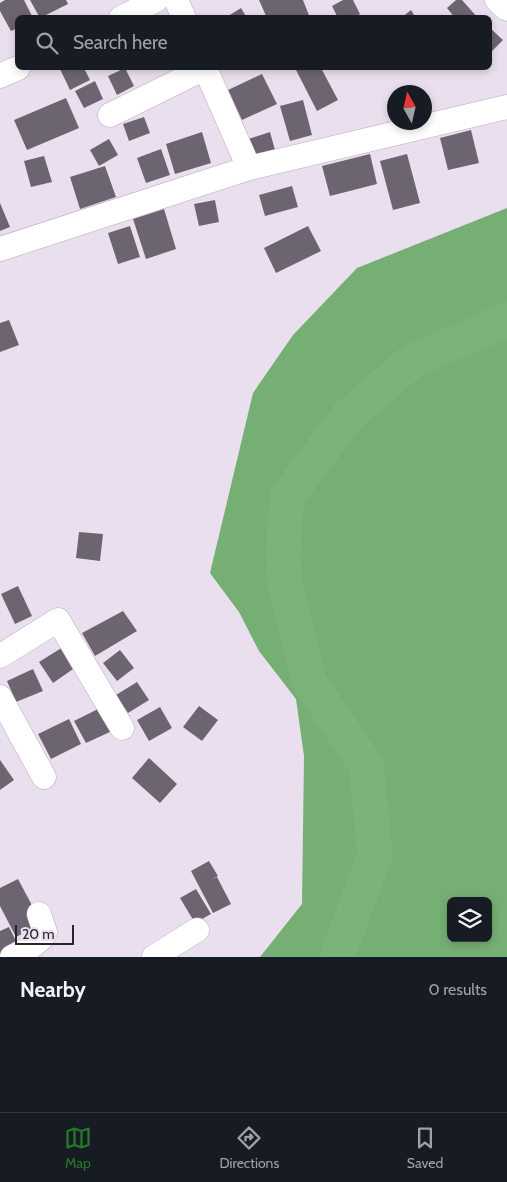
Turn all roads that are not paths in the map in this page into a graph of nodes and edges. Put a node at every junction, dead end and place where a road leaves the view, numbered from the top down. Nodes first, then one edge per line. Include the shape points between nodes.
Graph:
1 (156, 0) edge
2 (176, 0) edge
3 (497, 0) edge
4 (507, 9) edge
5 (127, 15) edge
6 (183, 15) edge
7 (15, 69) edge
8 (201, 70) edge
9 (206, 70) edge
10 (0, 76) edge
11 (507, 107) edge
12 (110, 115) dead end
13 (248, 168) junction
14 (0, 249) edge
15 (0, 656) edge
16 (0, 697) edge
17 (122, 728) dead end
18 (44, 777) dead end
19 (39, 914) dead end
20 (197, 930) dead end
21 (12, 957) edge
22 (154, 957) edge

1 - 5 street
2 - 6 street
3 - 4 street
7 - 10 street
8 - 12 street
9 - 13 street
11 - 13 street
13 - 14 street
15 - 17 street via 58,620
16 - 18 street
19 - 21 street via 45,932 42,938
20 - 22 street

